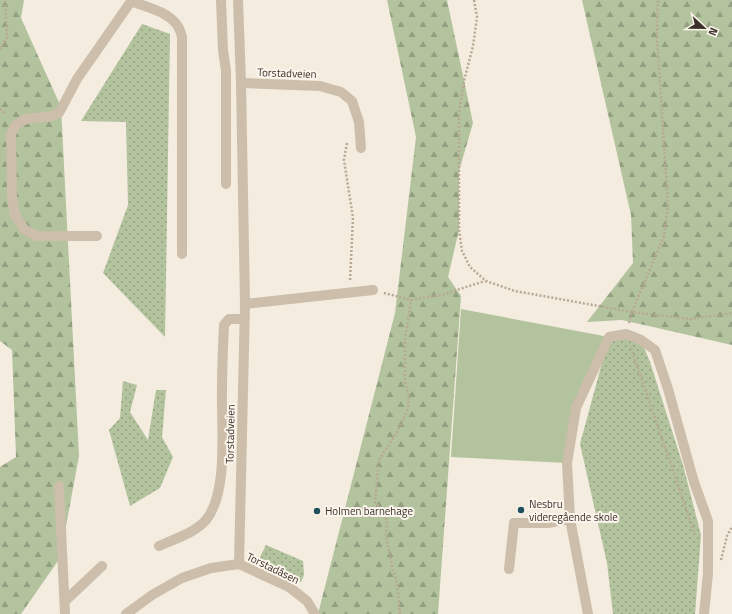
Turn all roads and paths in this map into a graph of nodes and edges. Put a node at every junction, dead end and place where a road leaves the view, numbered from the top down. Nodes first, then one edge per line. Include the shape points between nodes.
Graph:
1 (5, 0) edge
2 (131, 0) edge
3 (221, 0) edge
4 (238, 0) edge
5 (474, 0) edge
6 (658, 0) edge
7 (0, 49) edge
8 (240, 70) junction
9 (226, 71) junction
10 (241, 83) junction
11 (0, 108) edge
12 (6, 114) dead end
13 (359, 122) junction
14 (361, 148) dead end
15 (226, 184) dead end
16 (97, 236) dead end
17 (182, 254) dead end
18 (486, 281) junction
19 (373, 290) joint
20 (350, 292) junction
21 (411, 300) junction
22 (245, 304) junction
23 (632, 312) junction
24 (732, 313) edge
25 (244, 319) junction
26 (626, 334) junction
27 (59, 486) dead end
28 (570, 519) junction
29 (732, 527) edge
30 (696, 536) dead end
31 (159, 546) dead end
32 (723, 550) dead end
33 (239, 564) junction
34 (102, 566) dead end
35 (509, 569) dead end
36 (65, 601) junction
37 (65, 614) edge
38 (126, 614) edge
39 (315, 614) edge
40 (400, 614) edge
41 (588, 614) edge
42 (704, 614) edge

1 - 7 path via 7,37
2 - 16 street via 77,79 59,113 26,119 16,125 11,134 12,198 15,215 24,229 36,236
2 - 17 street via 169,17 177,25 182,37
3 - 9 street
4 - 8 street, Torstadveien
5 - 18 path via 477,17 459,112 458,230 462,251 470,267
6 - 23 path via 657,39 668,205 664,236
8 - 9 street
8 - 10 street, Torstadveien
9 - 15 street
10 - 13 street, Torstadveien via 320,86 341,92 352,101
10 - 22 street, Torstadveien
11 - 12 path
13 - 14 street, Torstadveien
13 - 20 path via 348,139 344,160 353,218
18 - 21 path via 441,295
18 - 23 path via 515,291
19 - 20 street
19 - 21 path
20 - 22 street
21 - 40 path via 405,340 408,409 379,460 375,502 386,514 386,536 397,582
22 - 25 street, Torstadveien
23 - 24 path via 690,319
23 - 26 path
25 - 31 street via 228,319 224,325 221,472 217,500 211,514 201,525
25 - 33 street, Torstadveien
26 - 28 street via 609,337 576,408 567,463
26 - 30 path
26 - 42 street via 656,350 694,482 708,521 708,573
27 - 36 street
28 - 35 street via 548,523 514,523
28 - 41 street
29 - 32 path
33 - 38 street, Torstadåsen via 211,568 182,578
33 - 39 street, Torstadåsen via 289,587 307,601
34 - 36 street
36 - 37 street

